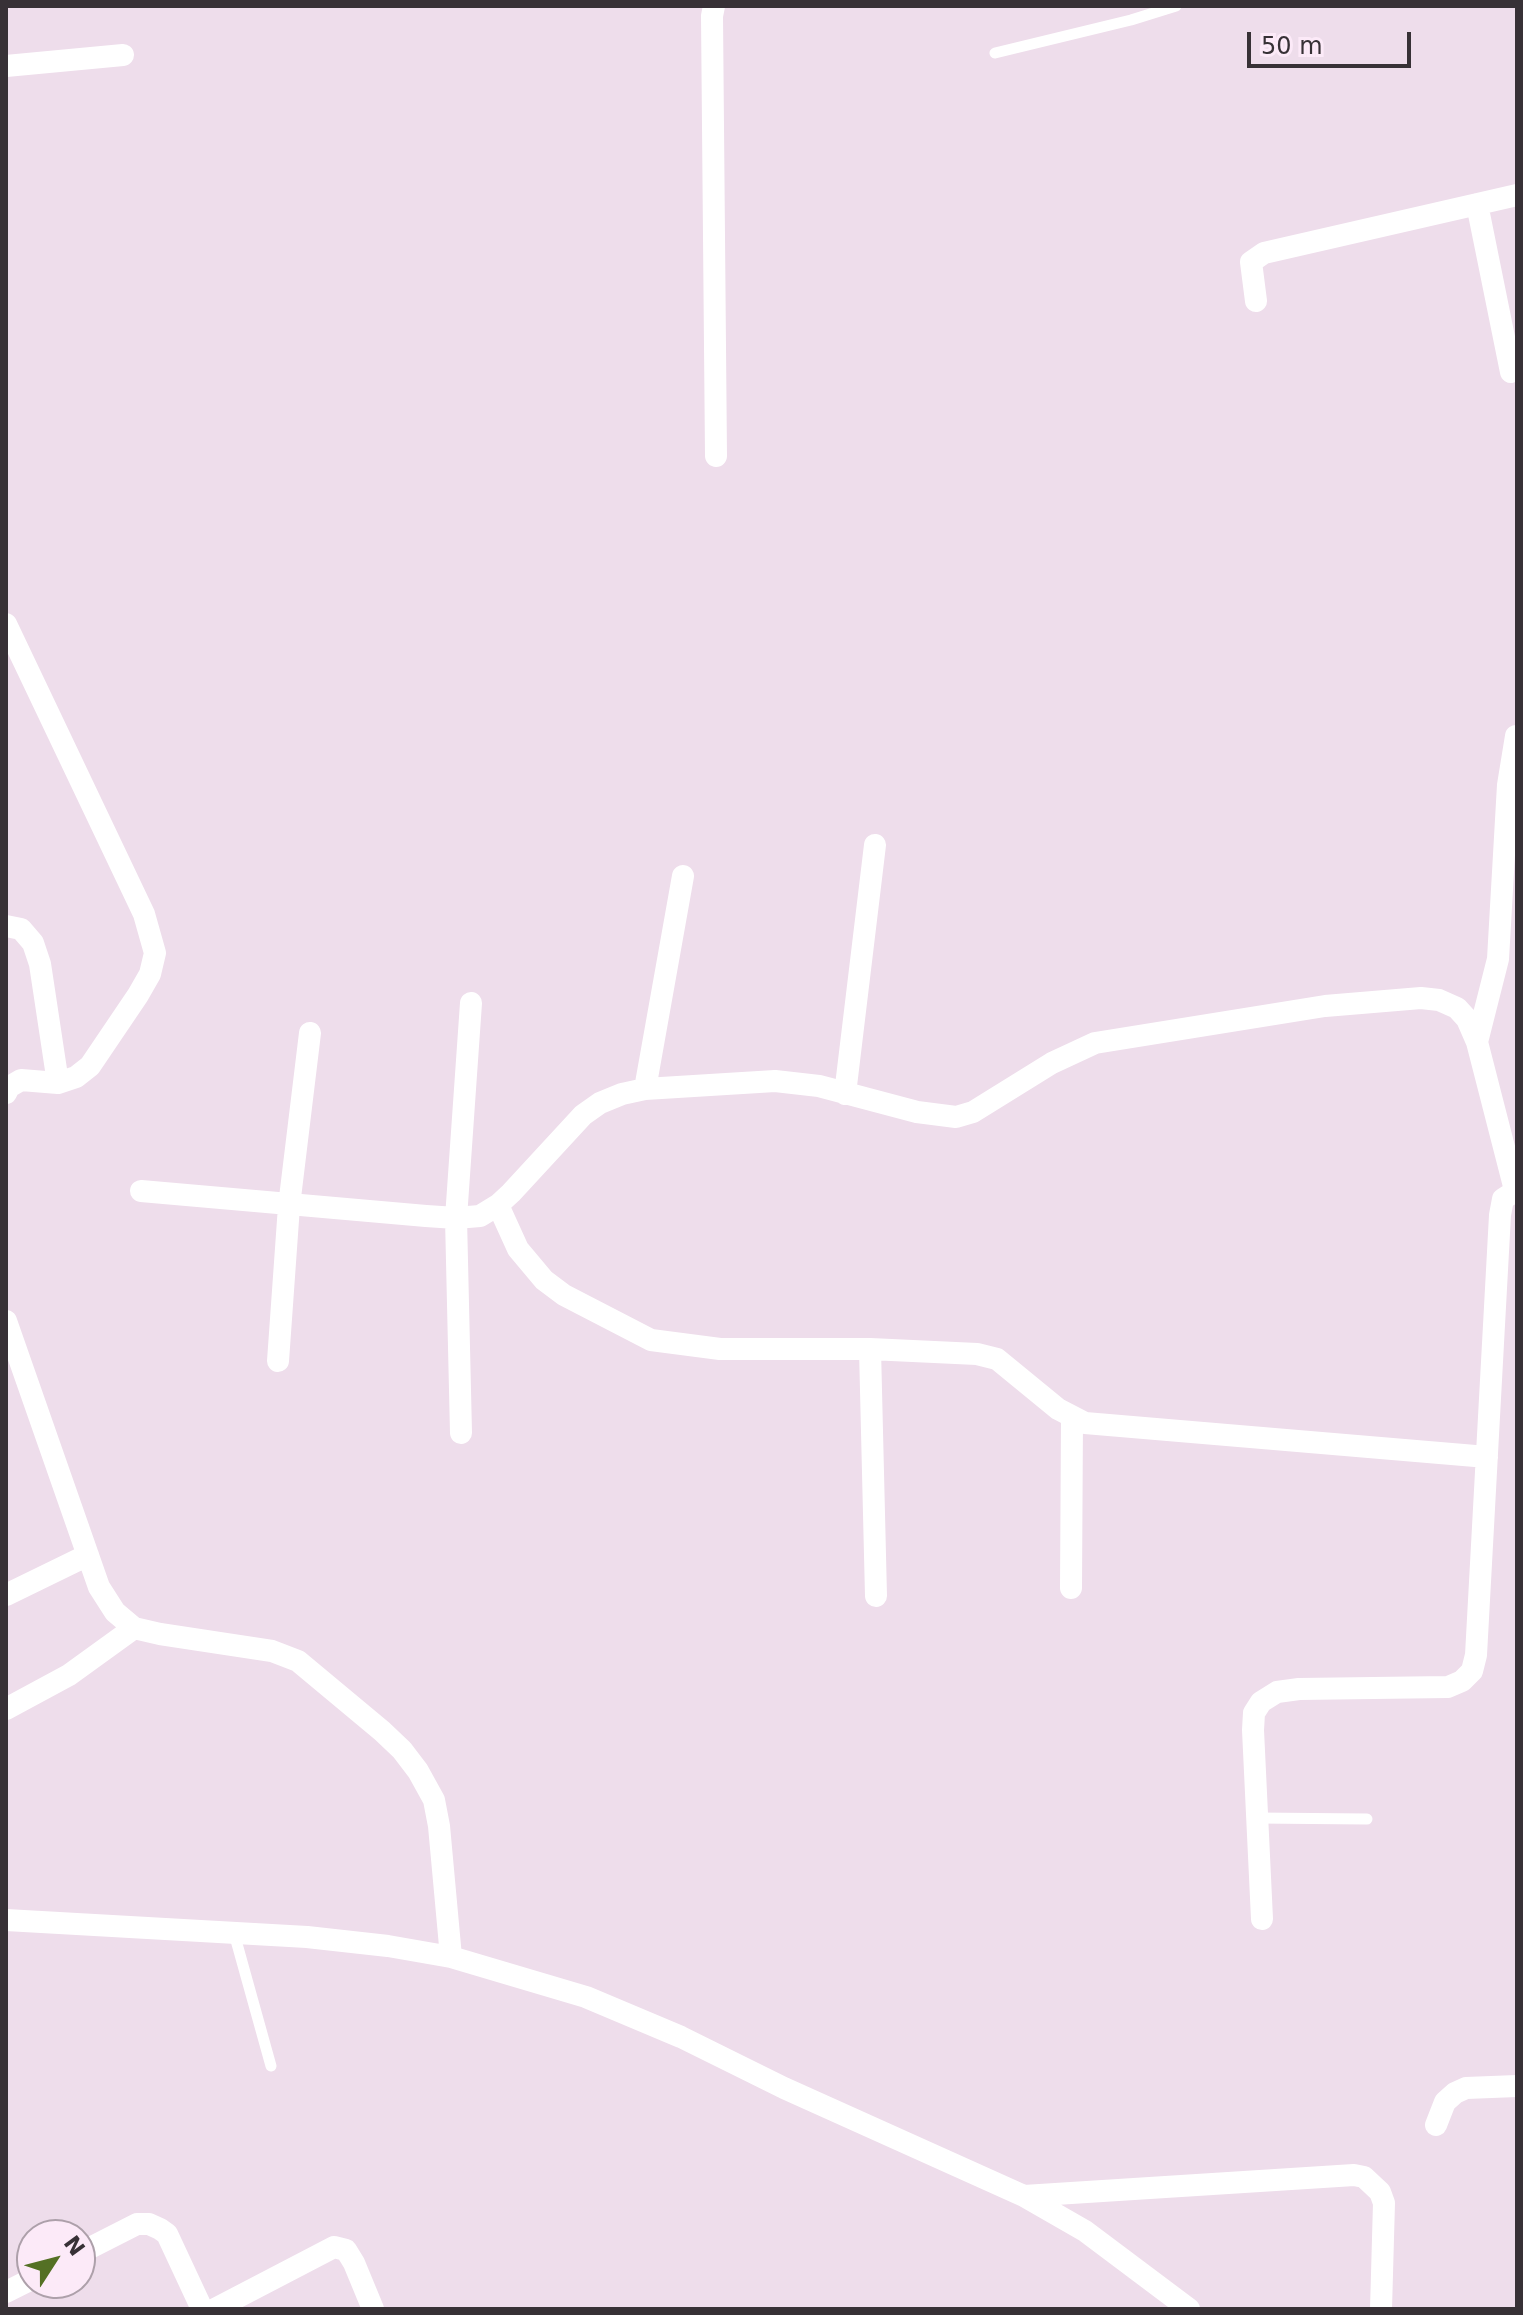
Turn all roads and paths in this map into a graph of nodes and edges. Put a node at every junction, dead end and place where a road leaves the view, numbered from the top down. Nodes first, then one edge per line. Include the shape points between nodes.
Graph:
1 (714, 6) edge
2 (1176, 6) edge
3 (995, 53) dead end
4 (123, 55) dead end
5 (6, 66) edge
6 (1517, 195) edge
7 (1477, 204) junction
8 (1256, 301) dead end
9 (1511, 372) dead end
10 (716, 456) dead end
11 (6, 624) edge
12 (1516, 736) edge
13 (875, 845) dead end
14 (683, 876) dead end
15 (6, 926) edge
16 (471, 1003) dead end
17 (310, 1033) dead end
18 (1477, 1042) junction
19 (58, 1083) junction
20 (645, 1089) junction
21 (6, 1093) edge
22 (845, 1094) junction
23 (1516, 1190) edge
24 (141, 1191) dead end
25 (498, 1205) junction
26 (289, 1206) junction
27 (456, 1218) junction
28 (6, 1321) edge
29 (870, 1349) junction
30 (278, 1361) dead end
31 (1072, 1418) junction
32 (461, 1433) dead end
33 (1487, 1457) junction
34 (88, 1555) junction
35 (1071, 1588) dead end
36 (7, 1592) edge
37 (876, 1596) dead end
38 (134, 1628) junction
39 (6, 1709) edge
40 (1257, 1818) junction
41 (1367, 1819) dead end
42 (1262, 1919) dead end
43 (6, 1920) edge
44 (234, 1933) junction
45 (451, 1957) junction
46 (271, 2066) dead end
47 (1517, 2086) edge
48 (1436, 2125) dead end
49 (1024, 2196) junction
50 (96, 2245) edge
51 (202, 2309) edge
52 (215, 2309) edge
53 (373, 2309) edge
54 (1189, 2309) edge
55 (1381, 2309) edge

1 - 10 street
2 - 3 lane
4 - 5 street
6 - 7 street
7 - 8 street via 1264,253 1251,262
7 - 9 street
11 - 19 street via 144,914 155,953 138,995 90,1066
12 - 18 street via 1508,785 1498,959
13 - 22 street
14 - 20 street
15 - 19 street via 21,929 40,964
16 - 27 street
17 - 26 street
18 - 22 street via 1457,1008 1421,998 1325,1006 1095,1043 956,1117
18 - 23 street
19 - 21 street via 21,1080
20 - 22 street via 775,1081
20 - 25 street via 600,1103 583,1115
23 - 33 street via 1503,1199 1500,1215
24 - 26 street
25 - 27 street via 480,1216
25 - 29 street via 518,1249 544,1280 651,1340 720,1349
26 - 27 street
26 - 30 street
27 - 32 street
28 - 34 street
29 - 31 street via 997,1359
29 - 37 street
31 - 33 street
31 - 35 street
33 - 40 street via 1472,1671 1448,1687 1299,1689 1277,1692 1261,1702 1254,1713
34 - 36 street
34 - 38 street via 99,1587 115,1612
38 - 39 street via 69,1675
38 - 45 street via 272,1651 298,1661 402,1750 434,1800
40 - 41 lane
40 - 42 street
43 - 44 street
44 - 45 street via 361,1943
44 - 46 lane
45 - 49 street via 586,1997
47 - 48 street via 1455,2093 1445,2102
49 - 54 street via 1085,2231
49 - 55 street via 1364,2177 1384,2203
50 - 51 street via 137,2224 160,2229
52 - 53 street via 334,2247 346,2250

